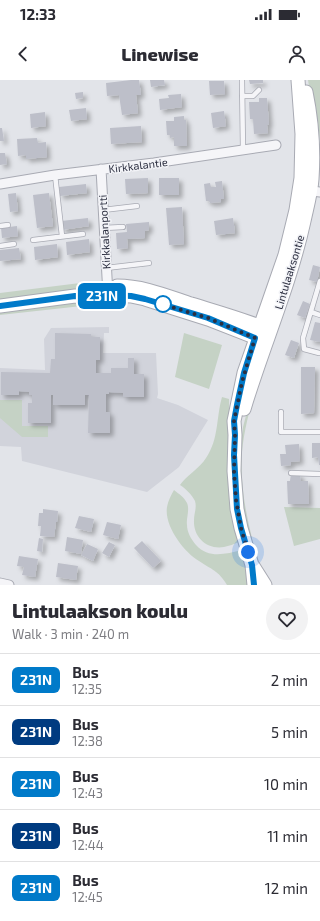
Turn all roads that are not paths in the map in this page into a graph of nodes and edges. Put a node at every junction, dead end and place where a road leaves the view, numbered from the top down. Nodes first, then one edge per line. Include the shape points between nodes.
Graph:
1 (242, 80) edge
2 (298, 80) edge
3 (304, 80) edge
4 (259, 90) dead end
5 (242, 96) junction
6 (276, 145) dead end
7 (243, 150) junction
8 (101, 169) junction
9 (55, 175) junction
10 (0, 184) edge
11 (310, 185) edge
12 (137, 206) dead end
13 (103, 210) junction
14 (8, 224) dead end
15 (0, 226) edge
16 (123, 227) dead end
17 (104, 228) junction
18 (83, 234) dead end
19 (62, 236) junction
20 (33, 240) dead end
21 (14, 244) dead end
22 (0, 246) edge
23 (149, 263) dead end
24 (106, 268) junction
25 (320, 281) edge
26 (107, 291) junction
27 (0, 306) edge
28 (311, 312) junction
29 (320, 315) edge
30 (263, 334) junction
31 (319, 354) edge
32 (281, 412) dead end
33 (320, 432) edge
34 (291, 473) dead end
35 (320, 474) edge
36 (252, 565) junction
37 (0, 584) edge
38 (9, 585) edge
39 (254, 585) edge
40 (265, 585) edge

1 - 5 lane
2 - 11 street, Lintulaaksontie via 302,134
3 - 11 street, Lintulaaksontie via 311,116
4 - 5 lane via 254,96
5 - 7 lane
6 - 7 street, Kirkkalantie
7 - 8 street, Kirkkalantie
8 - 9 street, Kirkkalantie
8 - 13 street, Kirkkalanportti
9 - 10 street, Kirkkalantie
9 - 19 lane
11 - 30 street, Lintulaaksontie via 297,253
12 - 13 lane
13 - 17 street, Kirkkalanportti
14 - 15 lane
16 - 17 lane
17 - 24 street, Kirkkalanportti
18 - 19 lane
19 - 20 lane
21 - 22 lane
23 - 24 lane
24 - 26 street, Kirkkalanportti
25 - 28 lane
26 - 27 street via 88,298 75,296
26 - 30 street via 145,299
28 - 29 lane
28 - 31 lane via 303,338 304,349
30 - 36 street, Lintulaaksontie via 238,398 234,421 237,509
32 - 33 lane via 281,432
34 - 35 lane
36 - 39 street, Lintulaaksontie
36 - 40 street, Lintulaaksontie
37 - 38 street

